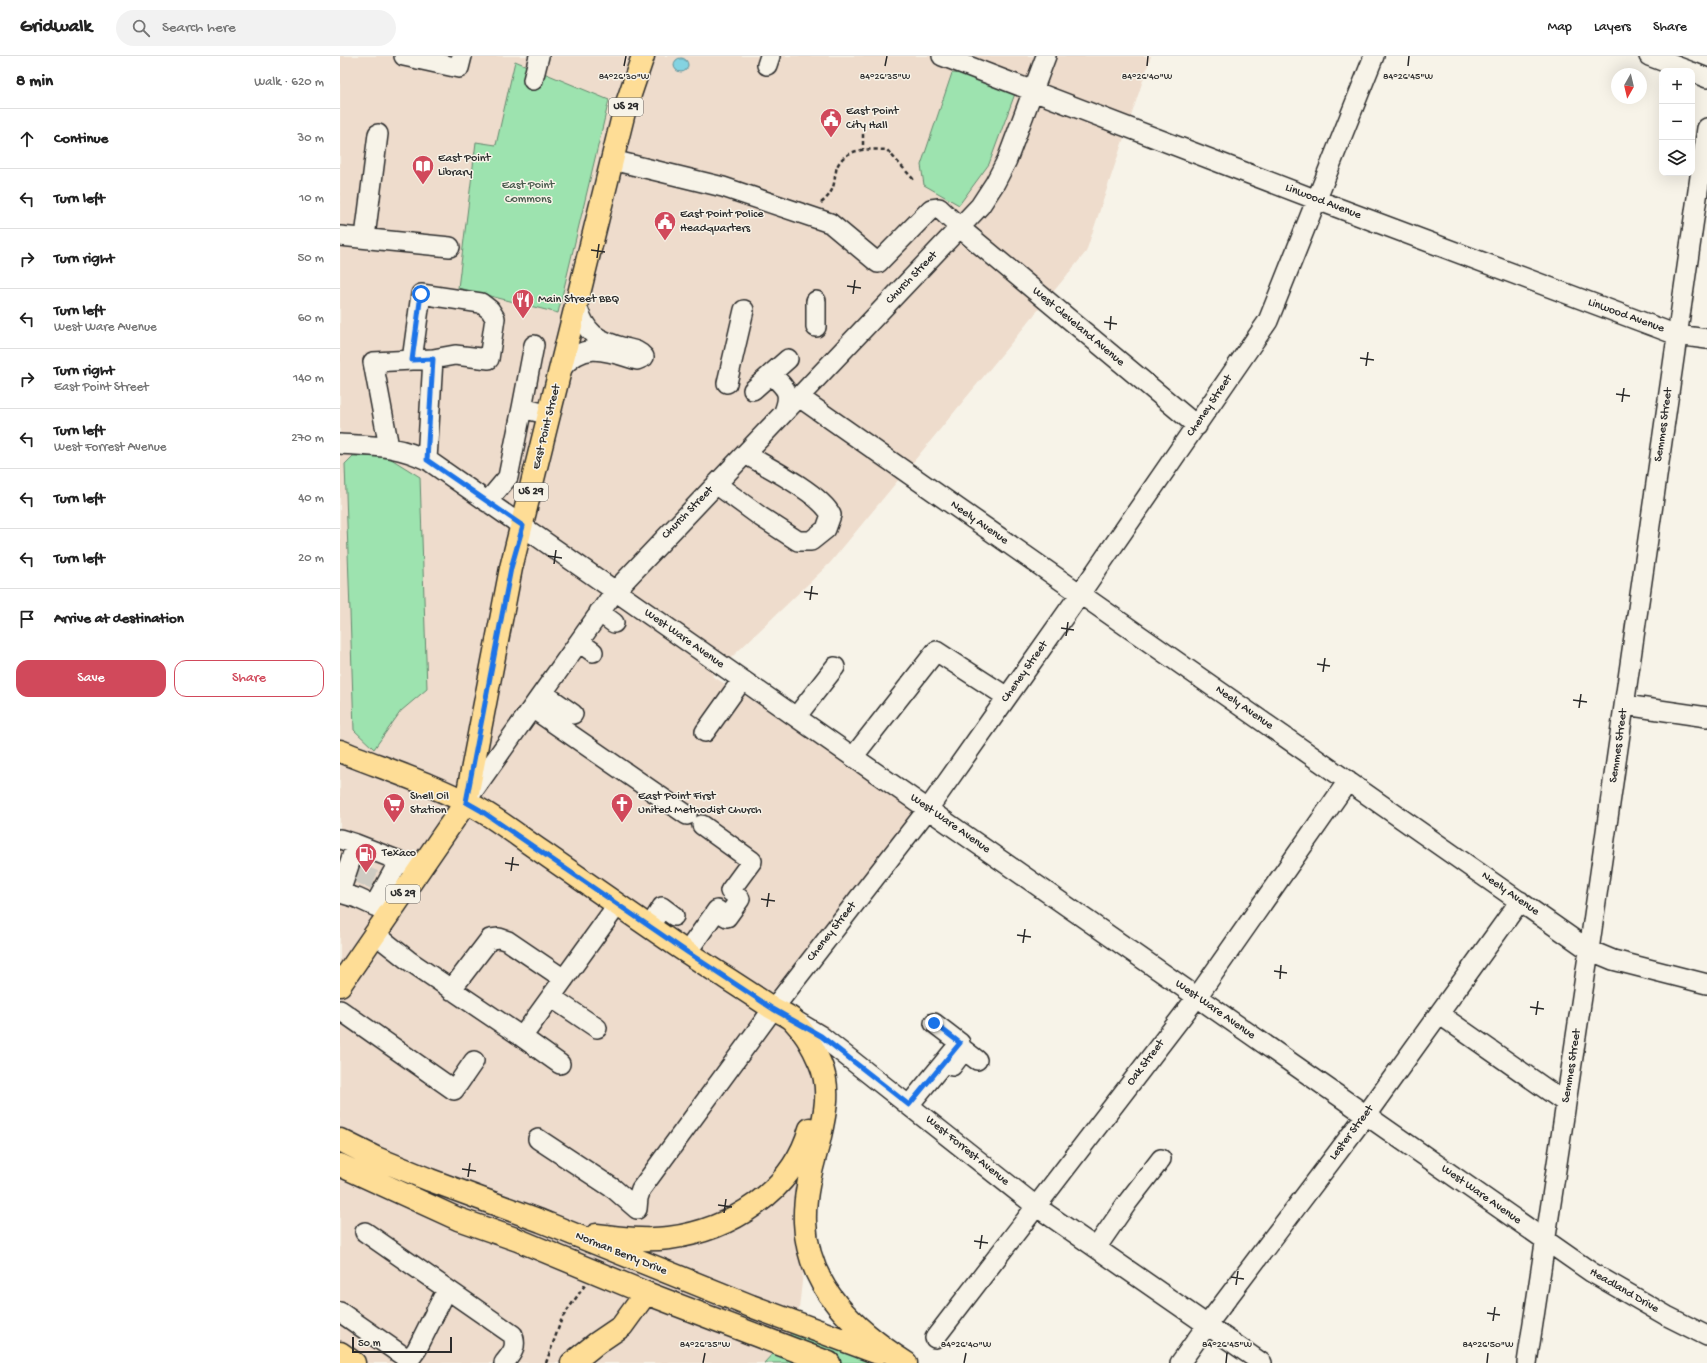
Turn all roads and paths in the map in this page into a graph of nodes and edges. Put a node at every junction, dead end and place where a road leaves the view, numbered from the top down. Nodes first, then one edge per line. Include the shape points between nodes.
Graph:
1 (404, 56) edge
2 (539, 56) edge
3 (643, 56) edge
4 (1046, 56) edge
5 (1374, 56) edge
6 (1649, 56) edge
7 (945, 57) edge
8 (460, 62) edge
9 (1681, 68) edge
10 (1695, 73) edge
11 (1707, 78) edge
12 (533, 80) dead end
13 (1032, 92) junction
14 (1707, 128) edge
15 (378, 134) dead end
16 (863, 134) dead end
17 (863, 149) junction
18 (612, 160) junction
19 (914, 180) dead end
20 (1317, 200) junction
21 (821, 203) dead end
22 (960, 228) junction
23 (340, 236) edge
24 (365, 237) junction
25 (450, 247) dead end
26 (816, 300) dead end
27 (577, 306) junction
28 (744, 310) dead end
29 (816, 327) dead end
30 (1677, 334) junction
31 (1707, 339) edge
32 (534, 346) dead end
33 (433, 359) junction
34 (412, 360) junction
35 (780, 367) junction
36 (561, 369) junction
37 (812, 382) junction
38 (727, 383) dead end
39 (753, 390) dead end
40 (799, 397) junction
41 (522, 408) junction
42 (784, 412) junction
43 (550, 414) junction
44 (1196, 426) junction
45 (340, 444) edge
46 (389, 447) junction
47 (745, 454) junction
48 (427, 460) junction
49 (716, 484) junction
50 (488, 502) junction
51 (523, 526) junction
52 (614, 591) junction
53 (1080, 594) junction
54 (835, 667) dead end
55 (742, 680) junction
56 (543, 693) junction
57 (1007, 697) junction
58 (1625, 705) junction
59 (532, 708) junction
60 (573, 714) dead end
61 (1707, 717) edge
62 (796, 718) junction
63 (705, 732) dead end
64 (340, 752) edge
65 (853, 757) junction
66 (1348, 781) junction
67 (466, 802) junction
68 (928, 809) junction
69 (348, 842) edge
70 (399, 861) junction
71 (420, 869) junction
72 (350, 892) edge
73 (1520, 901) junction
74 (618, 904) junction
75 (382, 910) junction
76 (674, 916) dead end
77 (650, 926) junction
78 (375, 934) junction
79 (1589, 950) junction
80 (687, 952) junction
81 (349, 961) edge
82 (564, 979) junction
83 (1707, 984) edge
84 (340, 985) edge
85 (452, 990) junction
86 (551, 997) junction
87 (1197, 997) junction
88 (773, 1009) junction
89 (340, 1010) edge
90 (1439, 1014) junction
91 (792, 1019) junction
92 (934, 1023) dead end
93 (597, 1028) dead end
94 (522, 1037) junction
95 (977, 1060) dead end
96 (474, 1061) dead end
97 (560, 1064) dead end
98 (1566, 1103) junction
99 (913, 1108) junction
100 (1366, 1115) junction
101 (538, 1139) dead end
102 (340, 1140) edge
103 (1161, 1159) dead end
104 (340, 1165) edge
105 (1037, 1207) junction
106 (365, 1232) dead end
107 (565, 1232) junction
108 (1545, 1240) junction
109 (1096, 1248) junction
110 (586, 1283) dead end
111 (447, 1289) junction
112 (646, 1293) junction
113 (340, 1312) edge
114 (1207, 1325) junction
115 (1707, 1336) edge
116 (935, 1338) dead end
117 (340, 1353) edge
118 (408, 1361) edge
119 (354, 1363) edge
120 (504, 1363) edge
121 (546, 1363) edge
122 (572, 1363) edge
123 (829, 1363) edge
124 (904, 1363) edge
125 (1180, 1363) edge
126 (1262, 1363) edge
127 (1527, 1363) edge

1 - 8 street
2 - 12 street
3 - 18 main road, East Point Street / US 29 via 624,112
4 - 13 street, Church Street
5 - 20 street, Cheney Street
6 - 9 street
7 - 13 street, Linwood Avenue
10 - 11 street
13 - 20 street, Linwood Avenue
13 - 22 street, Church Street via 1007,160 995,183 980,206
14 - 30 street, Semmes Street
15 - 24 street
16 - 17 path
17 - 19 path via 887,150
17 - 21 path via 844,157 837,167 830,195
18 - 22 street, West Cleveland Avenue via 723,187 830,223 878,263 931,209 939,208
18 - 27 main road, East Point Street / US 29
20 - 30 street, Linwood Avenue
20 - 44 street, Cheney Street via 1268,321
22 - 37 street, Church Street
22 - 44 street, West Cleveland Avenue
23 - 24 street
24 - 25 street
26 - 29 street
27 - 36 main road, East Point Street / US 29
27 - 36 street via 582,321 592,334 606,343 639,351 644,357 637,360 591,350 580,353
28 - 38 street
30 - 31 street, Linwood Avenue
30 - 58 street, Semmes Street
32 - 41 street
33 - 34 street
33 - 34 street via 456,355 488,359 495,318 490,310 481,303 421,294
33 - 48 street
34 - 46 street via 373,362
35 - 37 street via 799,383
35 - 39 street
35 - 42 street via 788,396
36 - 43 main road, East Point Street / US 29
37 - 40 street, Church Street
40 - 42 street, Church Street
40 - 53 street, Neely Avenue
41 - 43 street
41 - 50 street via 508,477
42 - 47 street, Church Street
43 - 51 main road, East Point Street / US 29
44 - 53 street, Cheney Street
45 - 46 street, West Ware Avenue
46 - 48 street, West Ware Avenue via 414,453
47 - 49 street, Church Street
47 - 49 street via 814,495 831,514 826,529 811,540 798,541
48 - 50 street, West Ware Avenue
49 - 52 street, Church Street
50 - 51 street, West Ware Avenue
51 - 52 street, West Ware Avenue
51 - 67 main road, East Point Street / US 29 via 511,568
52 - 55 street, West Ware Avenue
52 - 56 street, Church Street via 607,618 586,647
53 - 57 street, Cheney Street
53 - 66 street, Neely Avenue
54 - 62 street
55 - 62 street, West Ware Avenue
55 - 63 street
56 - 59 street, Church Street
56 - 60 street
57 - 65 street via 936,651
57 - 68 street, Cheney Street
58 - 61 street
58 - 79 street, Semmes Street
59 - 67 street, Church Street
59 - 80 street via 752,861 730,891 740,898 727,917 717,910
62 - 65 street, West Ware Avenue
64 - 67 main road, West Forrest Avenue
65 - 68 street, West Ware Avenue
66 - 73 street, Neely Avenue
66 - 87 street, Oak Street
67 - 71 main road, Church Street / US 29
67 - 74 main road, West Forrest Avenue
68 - 87 street, West Ware Avenue
68 - 88 street, Cheney Street via 830,924 786,982
69 - 70 street via 373,857
69 - 72 street
70 - 71 street
70 - 75 street
71 - 75 main road, Church Street / US 29
72 - 75 street
73 - 79 street, Neely Avenue
73 - 90 street, Lester Street
74 - 77 main road, West Forrest Avenue
74 - 82 street
75 - 78 main road, Church Street / US 29
76 - 77 street via 662,907
77 - 80 main road, West Forrest Avenue
78 - 81 main road, Church Street / US 29
78 - 85 street
79 - 83 street, Neely Avenue via 1613,960
79 - 98 street, Semmes Street
80 - 88 main road, West Forrest Avenue
81 - 84 main road, Church Street / US 29
82 - 85 street via 508,941 499,938 490,939
82 - 86 street
85 - 94 street
86 - 93 street
86 - 94 street
87 - 100 street, West Ware Avenue
87 - 105 street, Oak Street
88 - 91 main road, West Forrest Avenue
88 - 101 street, Cheney Street via 641,1189 638,1209 614,1189
88 - 107 main road via 792,1036 807,1067 814,1099 812,1120 805,1144 798,1160 781,1182 745,1212 705,1230 686,1235 636,1239
89 - 96 street via 454,1090
90 - 98 street
90 - 100 street, Lester Street
91 - 99 street, West Forrest Avenue via 821,1036
91 - 124 main road via 820,1061 826,1086 824,1121 804,1220 810,1259 817,1276 844,1314 862,1332
92 - 99 street via 960,1043
94 - 97 street
95 - 99 street via 964,1050
98 - 108 street, Semmes Street
99 - 105 street, West Forrest Avenue
100 - 108 street, West Ware Avenue
100 - 114 street, Lester Street
102 - 107 main road, Norman Berry Drive via 376,1158
103 - 109 street via 1127,1202
104 - 112 main road via 458,1219 525,1243
105 - 109 street, West Forrest Avenue
105 - 116 street, Oak Street
106 - 111 street
107 - 124 main road, Norman Berry Drive
108 - 115 street, Headland Drive via 1591,1272
108 - 127 street, Semmes Street
109 - 114 street, West Forrest Avenue
110 - 121 path via 562,1318
111 - 118 street via 417,1349
111 - 120 street via 514,1335 515,1348
112 - 122 main road via 622,1326
112 - 123 main road
113 - 118 street
114 - 125 street, Lester Street
114 - 126 street, West Forrest Avenue
117 - 119 main road

